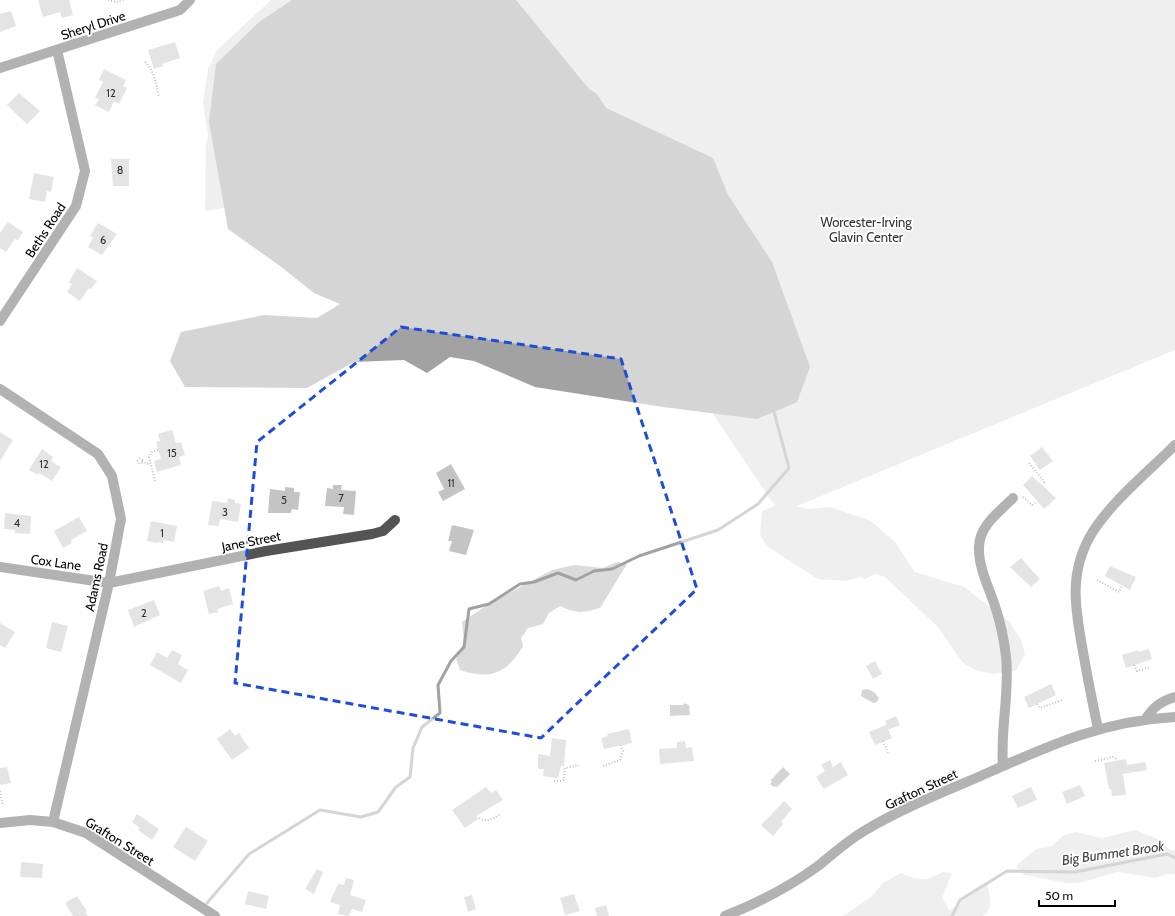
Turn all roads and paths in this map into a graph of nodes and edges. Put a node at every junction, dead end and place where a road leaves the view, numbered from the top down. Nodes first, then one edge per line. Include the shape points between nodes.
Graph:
1 (108, 0) edge
2 (124, 0) edge
3 (190, 0) edge
4 (57, 50) junction
5 (145, 62) dead end
6 (0, 68) edge
7 (159, 96) dead end
8 (0, 321) edge
9 (0, 389) edge
10 (1175, 445) edge
11 (158, 450) dead end
12 (142, 461) dead end
13 (1029, 463) dead end
14 (150, 465) junction
15 (155, 481) dead end
16 (1045, 483) dead end
17 (1016, 495) joint
18 (1037, 502) dead end
19 (395, 520) dead end
20 (0, 567) edge
21 (1096, 580) dead end
22 (109, 583) junction
23 (1122, 586) dead end
24 (1134, 665) dead end
25 (1150, 667) dead end
26 (1175, 696) edge
27 (1062, 700) dead end
28 (1037, 704) dead end
29 (1175, 717) edge
30 (1145, 720) junction
31 (1098, 728) junction
32 (883, 741) dead end
33 (621, 745) dead end
34 (889, 755) dead end
35 (1118, 760) dead end
36 (1095, 761) dead end
37 (580, 765) dead end
38 (602, 766) dead end
39 (1003, 766) junction
40 (554, 781) dead end
41 (0, 791) edge
42 (3, 806) dead end
43 (501, 814) dead end
44 (479, 818) dead end
45 (53, 822) junction
46 (0, 823) edge
47 (215, 916) edge
48 (724, 916) edge

1 - 2 path
3 - 4 street, Sheryl Drive via 180,10
4 - 6 street, Sheryl Drive
4 - 8 street, Beths Road via 85,171 76,206
5 - 7 path via 156,78
9 - 22 street, Adams Road via 98,454 112,476 121,519
10 - 31 street via 1101,521 1089,538 1077,571 1074,593 1076,613
11 - 14 path via 150,453
12 - 14 path
13 - 16 path
14 - 15 path
17 - 18 path via 1030,505
17 - 39 street via 983,529 979,547 1006,655 1007,674 1001,745
19 - 22 street, Jane Street via 383,531 372,534 266,551
20 - 22 street, Cox Lane
21 - 23 path via 1119,592
22 - 45 street, Adams Road
24 - 25 path via 1137,671
26 - 30 street via 1151,709
27 - 28 path via 1040,708
29 - 30 street, Grafton Street
30 - 31 street, Grafton Street
31 - 39 street, Grafton Street
32 - 34 path
33 - 38 path via 620,760
35 - 36 path via 1113,757
37 - 40 path via 565,768 564,780
39 - 48 street, Grafton Street via 881,822 853,838 786,887 763,900
41 - 42 path
43 - 44 path via 484,821
45 - 46 street, Grafton Street via 30,820
45 - 47 street, Grafton Street via 86,833

